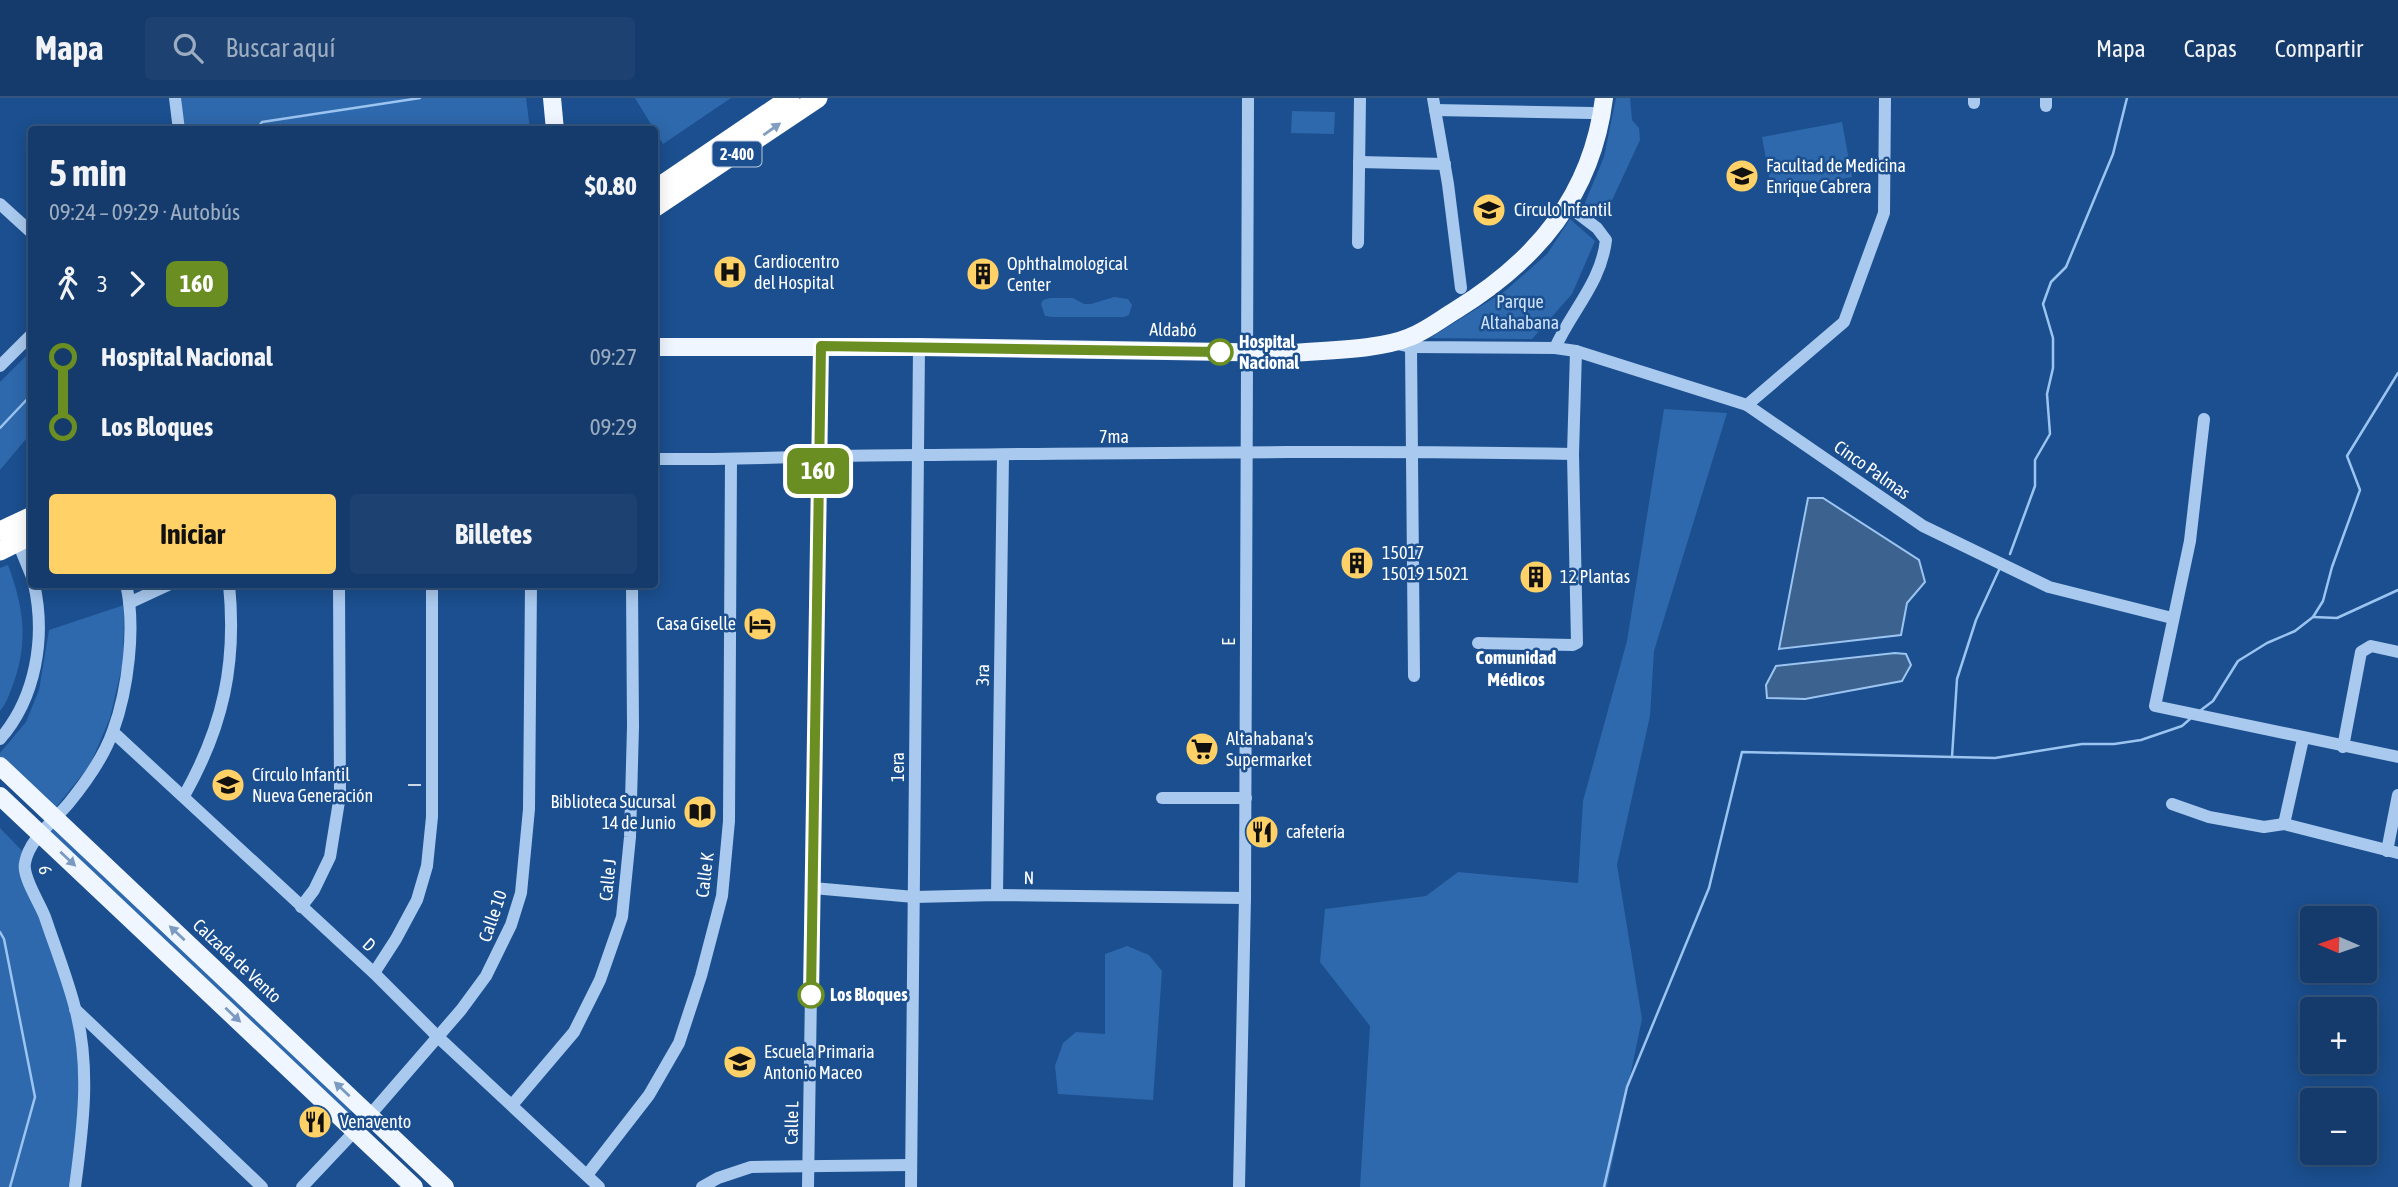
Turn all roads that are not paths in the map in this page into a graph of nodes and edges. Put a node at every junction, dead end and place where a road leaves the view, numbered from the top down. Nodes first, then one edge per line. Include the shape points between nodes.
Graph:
1 (175, 98) edge
2 (552, 98) edge
3 (790, 98) edge
4 (818, 98) edge
5 (1248, 98) edge
6 (1360, 98) edge
7 (1505, 98) edge
8 (1604, 98) edge
9 (1885, 98) edge
10 (1434, 104) edge
11 (1505, 112) junction
12 (1592, 113) dead end
13 (178, 126) edge
14 (555, 126) edge
15 (1359, 162) junction
16 (1445, 164) junction
17 (658, 187) edge
18 (0, 204) edge
19 (658, 205) edge
20 (1568, 206) junction
21 (28, 229) edge
22 (1358, 243) dead end
23 (1461, 288) dead end
24 (28, 338) edge
25 (1410, 342) junction
26 (821, 346) junction
27 (658, 347) edge
28 (919, 347) junction
29 (1555, 348) junction
30 (1576, 351) junction
31 (1248, 352) junction
32 (0, 366) edge
33 (1747, 405) junction
34 (2204, 419) dead end
35 (1412, 451) junction
36 (1247, 453) junction
37 (918, 454) junction
38 (1573, 454) junction
39 (1003, 455) junction
40 (819, 457) junction
41 (658, 459) edge
42 (730, 460) junction
43 (28, 520) edge
44 (12, 537) edge
45 (28, 569) edge
46 (35, 588) edge
47 (127, 588) edge
48 (161, 588) edge
49 (229, 588) edge
50 (339, 588) edge
51 (432, 588) edge
52 (531, 588) edge
53 (632, 588) edge
54 (129, 603) junction
55 (2172, 618) junction
56 (1478, 643) dead end
57 (2398, 652) edge
58 (1414, 676) dead end
59 (113, 732) junction
60 (0, 739) edge
61 (2303, 739) junction
62 (2343, 747) junction
63 (2398, 757) edge
64 (0, 766) edge
65 (2398, 795) edge
66 (0, 796) edge
67 (184, 796) junction
68 (1162, 798) dead end
69 (1245, 799) junction
70 (2172, 804) dead end
71 (55, 818) junction
72 (2284, 824) junction
73 (41, 834) junction
74 (2393, 853) edge
75 (813, 888) junction
76 (997, 895) junction
77 (914, 897) junction
78 (1245, 898) junction
79 (301, 907) junction
80 (374, 973) junction
81 (75, 1009) junction
82 (438, 1037) junction
83 (512, 1105) junction
84 (370, 1115) junction
85 (355, 1131) junction
86 (808, 1165) junction
87 (911, 1165) junction
88 (587, 1175) junction
89 (75, 1187) edge
90 (262, 1187) edge
91 (302, 1187) edge
92 (414, 1187) edge
93 (445, 1187) edge
94 (599, 1187) edge
95 (702, 1187) edge
96 (808, 1187) edge
97 (911, 1187) edge
98 (1240, 1187) edge

1 - 13 street
2 - 14 main road
3 - 17 highway, 2-400
19 -> 4 highway, 2-400
5 - 31 street, E
6 - 15 street
7 - 11 street
8 - 20 main road, Aldabó via 1587,168
9 - 33 street via 1884,213 1844,322
10 - 11 street
10 - 16 street
11 - 12 street
15 - 16 street
15 - 22 street
16 - 23 street
18 - 21 street
20 - 25 main road, Aldabó via 1523,262
20 - 29 street via 1606,240 1604,260
24 - 32 street
25 - 29 street, Cinco Palmas
25 - 31 main road, Aldabó via 1293,353
25 - 35 street
26 - 27 main road, Aldabó
26 - 28 main road, Aldabó
26 - 40 street, Calle L
28 - 31 main road, Aldabó
28 - 37 street, 1era
29 - 30 street, Cinco Palmas
30 - 33 street, Cinco Palmas
30 - 38 street
31 - 36 street, E
33 - 55 street, Cinco Palmas via 1923,526 2049,587
34 - 55 street via 2190,541
35 - 36 street, 7ma
35 - 38 street, 7ma
35 - 58 street
36 - 39 street, 7ma
36 - 69 street, E
37 - 39 street, 7ma
37 - 40 street, 7ma
37 - 77 street, 1era
38 - 56 street via 1577,643
39 - 76 street, 3ra
40 - 42 street, 7ma
40 - 75 street, Calle L
41 - 42 street, 7ma
42 - 88 street, Calle K via 729,821 722,896 679,1042 649,1095
43 - 44 highway
44 - 45 street
46 - 60 street via 40,631 33,672 14,721
47 - 54 street, 6
48 - 54 street
49 - 67 street via 231,648 222,707 204,761
50 - 79 street via 340,795 330,857
51 - 80 street, I via 432,817 427,866 417,900
52 - 82 street, Calle 10 via 529,809 521,893 486,976
53 - 83 street, Calle J via 630,837 622,917 575,1032
54 - 59 street, 6 via 127,666
55 - 61 street via 2155,706
57 - 62 street via 2371,646 2361,652
59 - 67 street, D
59 - 71 street, 6 via 88,777
61 - 62 street
61 - 72 street
62 - 63 street
64 - 71 main road, Calzada de Vento
65 - 74 street
66 - 73 main road
67 - 79 street, D
68 - 69 street
69 - 78 street, E
70 - 72 street via 2209,817 2264,827
71 - 73 street, 6
84 -> 71 main road, Calzada de Vento
72 - 74 street
73 - 81 street, 6 via 30,850 25,871
73 -> 85 main road
75 - 77 street, N
75 - 86 street, Calle L
76 - 77 street, N
76 - 78 street, N
77 - 87 street, 1era
78 - 98 street, E
79 - 80 street, D
80 - 82 street, D
81 - 89 street, 6 via 85,1060
81 - 90 street
82 - 83 street, D
82 - 84 street, Calle 10
83 - 88 street, D
84 - 85 street, Calle 10
84 - 93 main road, Calzada de Vento
85 - 91 street, Calle 10
85 - 92 main road
86 - 87 street
86 - 95 street via 751,1167
86 - 96 street, Calle L
87 - 97 street, 1era
88 - 94 street, D

